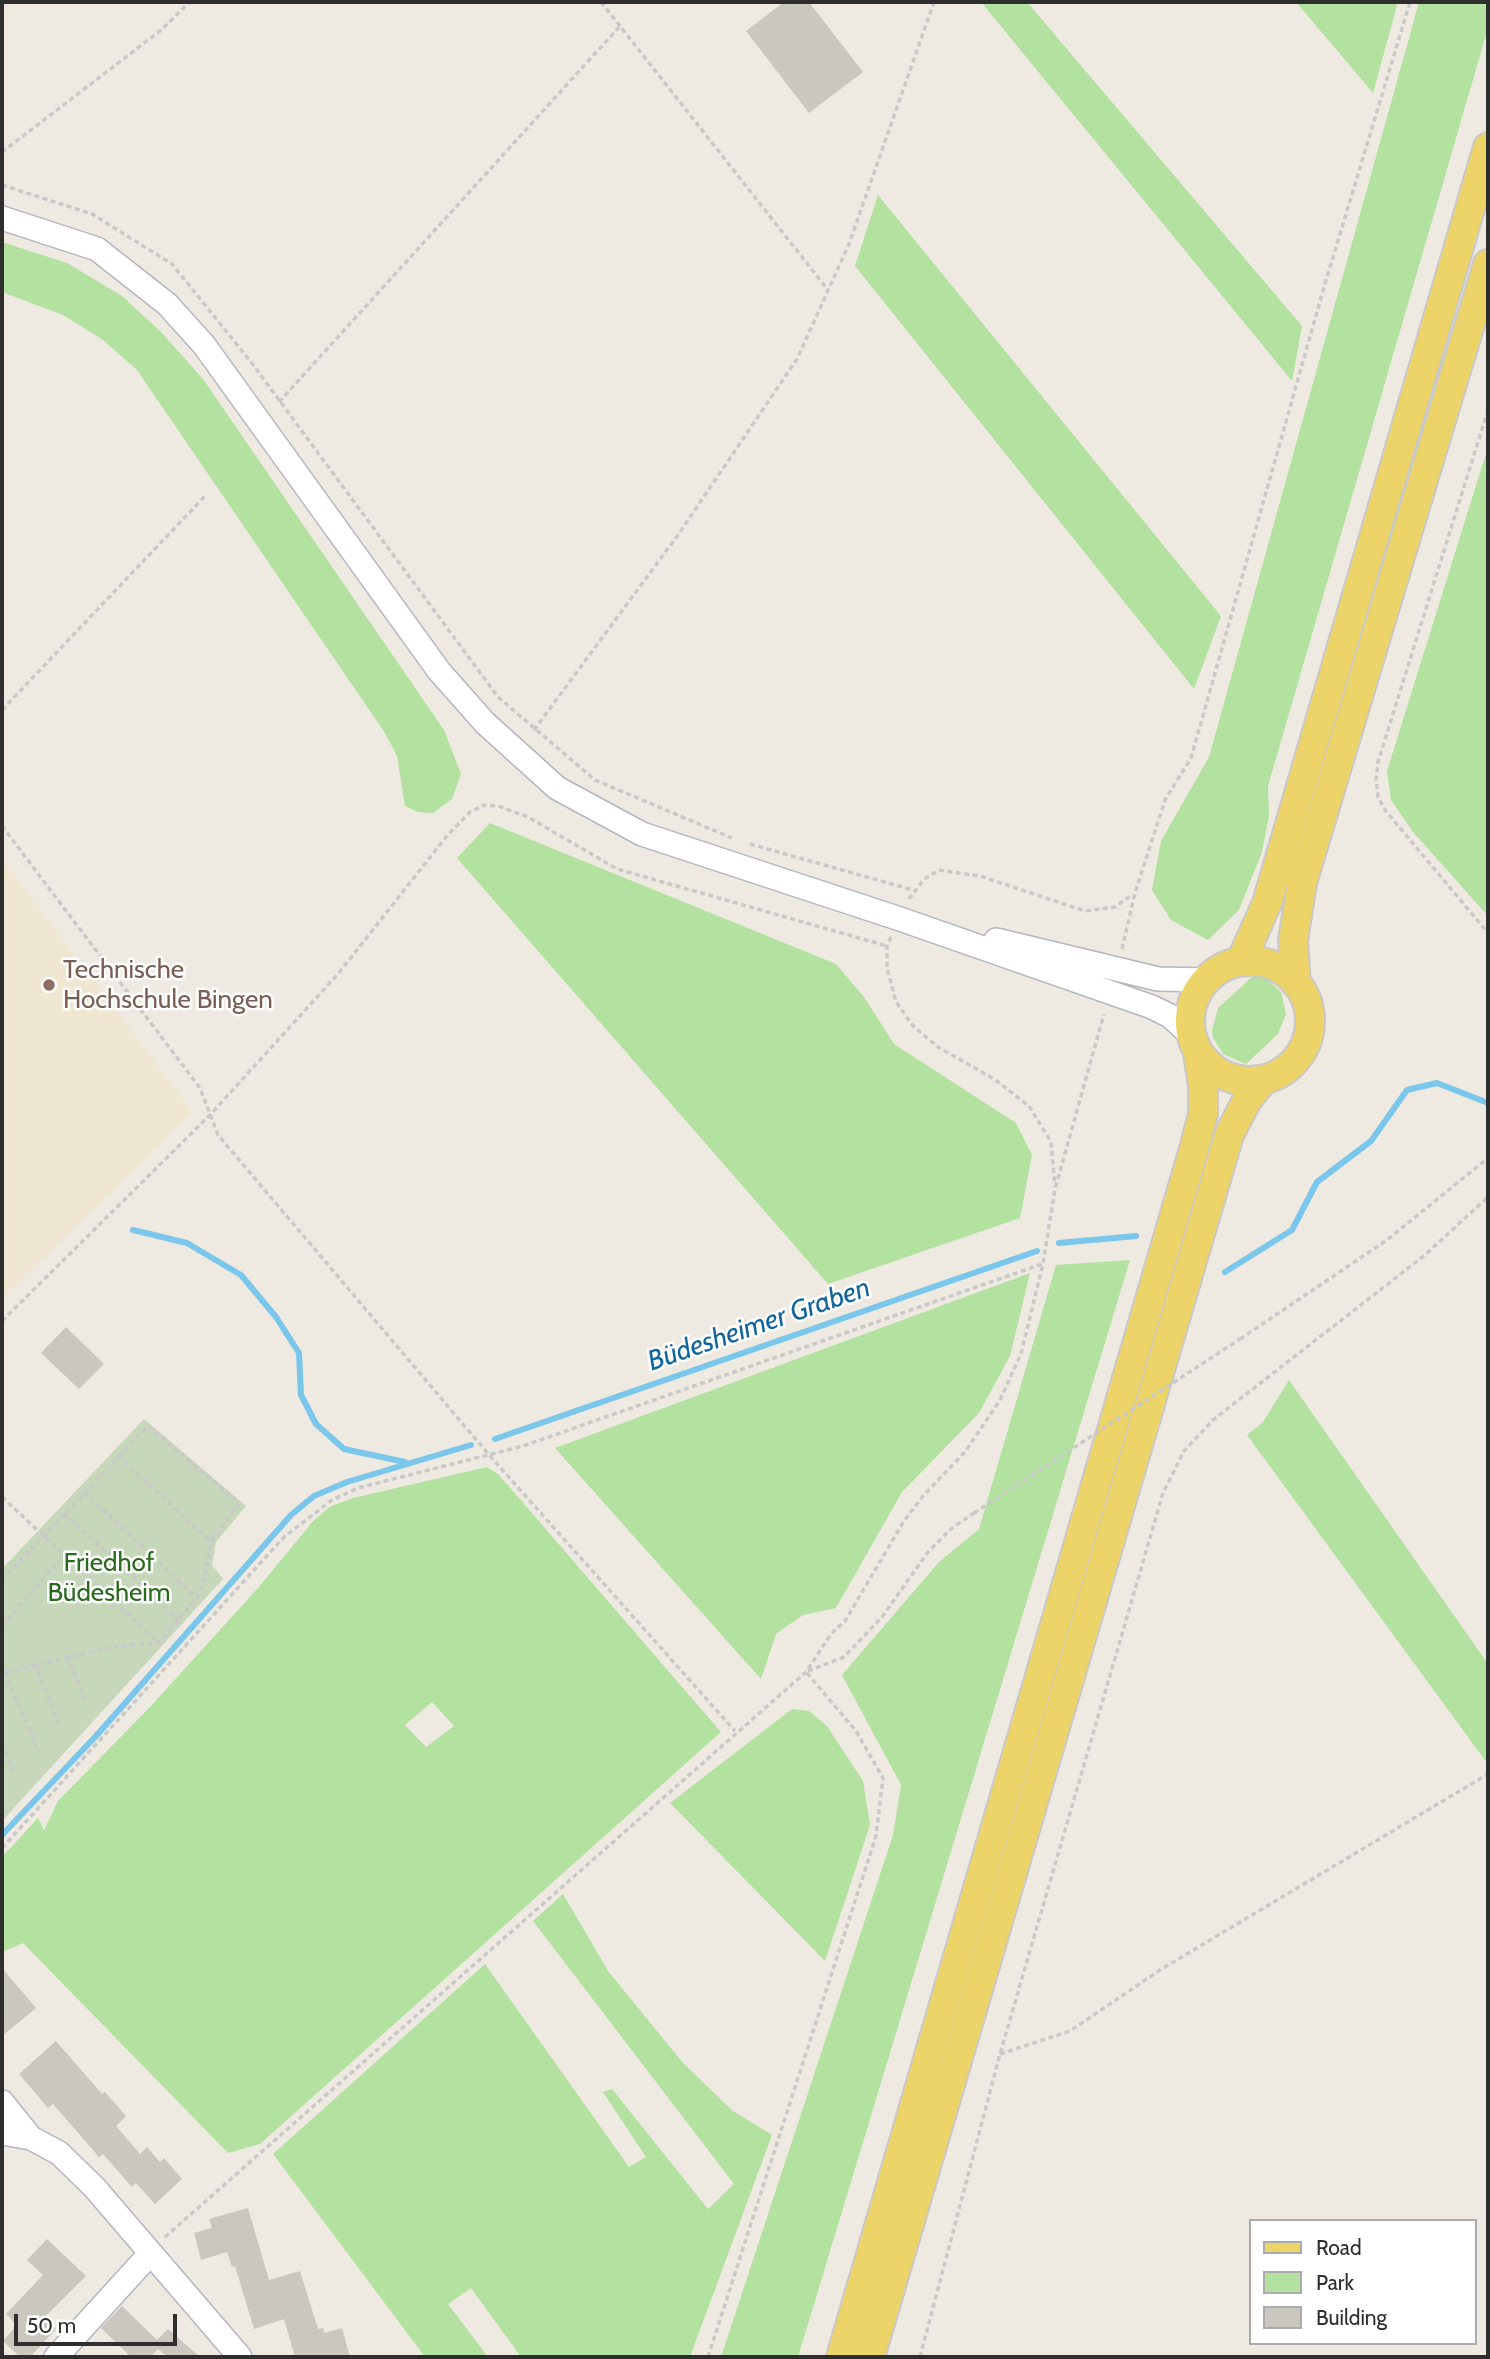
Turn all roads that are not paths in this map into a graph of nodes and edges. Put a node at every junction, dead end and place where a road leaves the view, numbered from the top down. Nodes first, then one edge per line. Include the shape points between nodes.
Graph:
1 (1488, 147) edge
2 (2, 218) edge
3 (1488, 264) edge
4 (900, 919) junction
5 (1241, 961) junction
6 (1207, 980) junction
7 (1296, 983) junction
8 (1194, 1044) junction
9 (1263, 1080) junction
10 (2, 2102) edge
11 (2, 2133) edge
12 (31, 2138) junction
13 (149, 2255) junction
14 (56, 2357) edge
15 (240, 2357) edge
16 (841, 2357) edge
17 (870, 2357) edge

1 - 5 main road via 1266,903
2 - 4 street via 97,248 167,304 204,345 439,671 485,723 557,788 642,834
3 - 7 main road via 1302,883 1293,941
4 - 6 street via 1158,979
4 - 8 street via 1170,1016
5 - 6 main road
5 - 7 main road via 1277,967
6 - 8 main road via 1191,1008
7 - 9 main road via 1310,1014 1306,1040 1293,1063
8 - 9 main road via 1220,1074 1234,1080
8 - 16 main road via 1203,1086 1203,1114 1194,1149
9 - 17 main road via 1229,1135
10 - 12 street
11 - 12 street
12 - 13 street via 59,2153 94,2187
13 - 14 street
13 - 15 street

